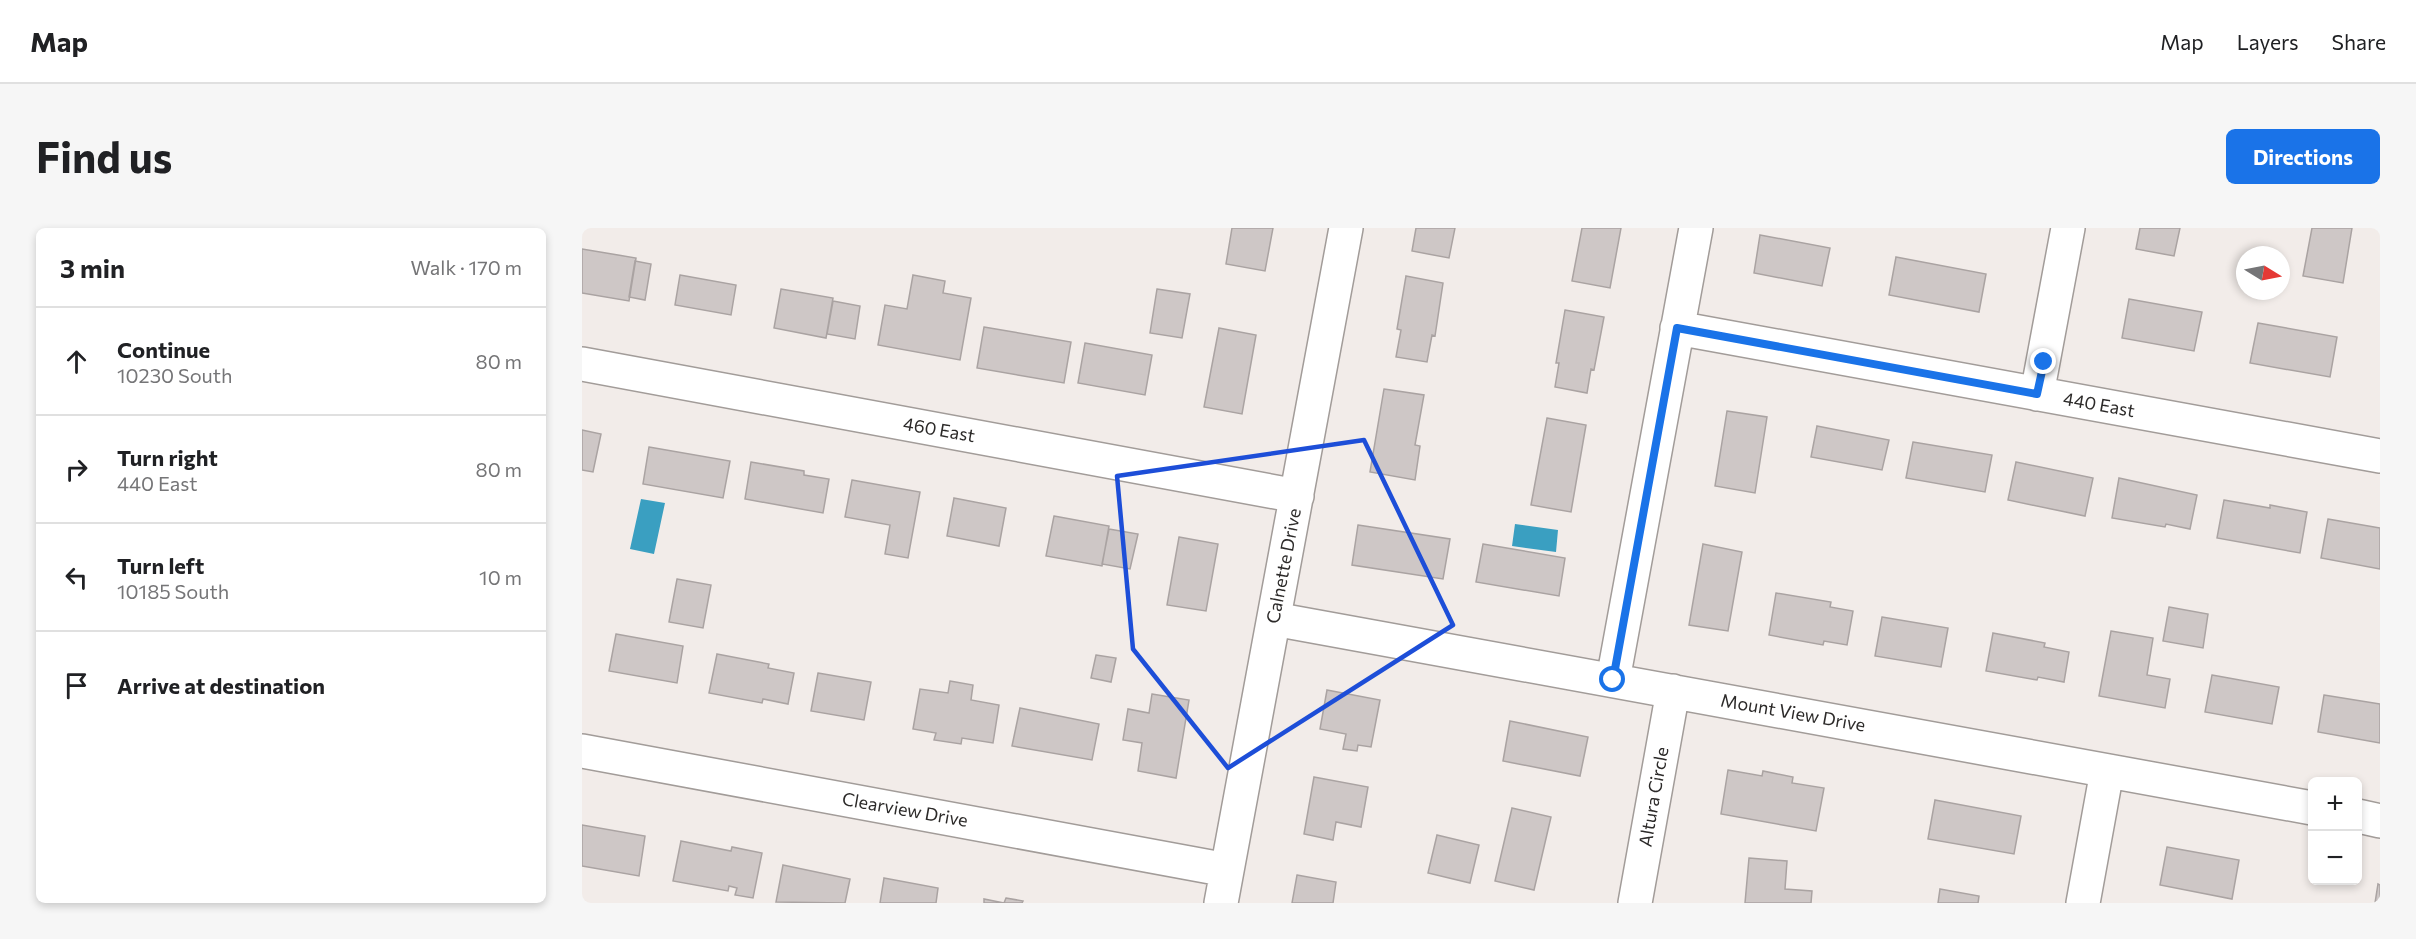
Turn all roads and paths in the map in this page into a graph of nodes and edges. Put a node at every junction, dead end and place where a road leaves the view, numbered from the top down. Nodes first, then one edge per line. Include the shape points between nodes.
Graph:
1 (1346, 228) edge
2 (1696, 228) edge
3 (2068, 228) edge
4 (1677, 328) junction
5 (582, 364) edge
6 (2037, 394) junction
7 (2380, 456) edge
8 (1297, 496) junction
9 (1274, 619) junction
10 (1613, 680) junction
11 (1673, 692) junction
12 (582, 751) edge
13 (2107, 771) junction
14 (2308, 807) edge
15 (2362, 817) edge
16 (2380, 820) edge
17 (1227, 870) junction
18 (1221, 903) edge
19 (1635, 903) edge
20 (2083, 903) edge

1 - 8 street, Calnette Drive
2 - 4 street
3 - 6 street
4 - 6 street, 440 East
4 - 10 street
5 - 8 street, 460 East
6 - 7 street, 440 East
8 - 9 street, Calnette Drive
9 - 10 street, Mount View Drive
9 - 17 street, Calnette Drive
10 - 11 street, Mount View Drive
11 - 13 street, Mount View Drive
11 - 19 street, Altura Circle
12 - 17 street, Clearview Drive
13 - 14 street, Mount View Drive
13 - 20 street
15 - 16 street
17 - 18 street, Calnette Drive

